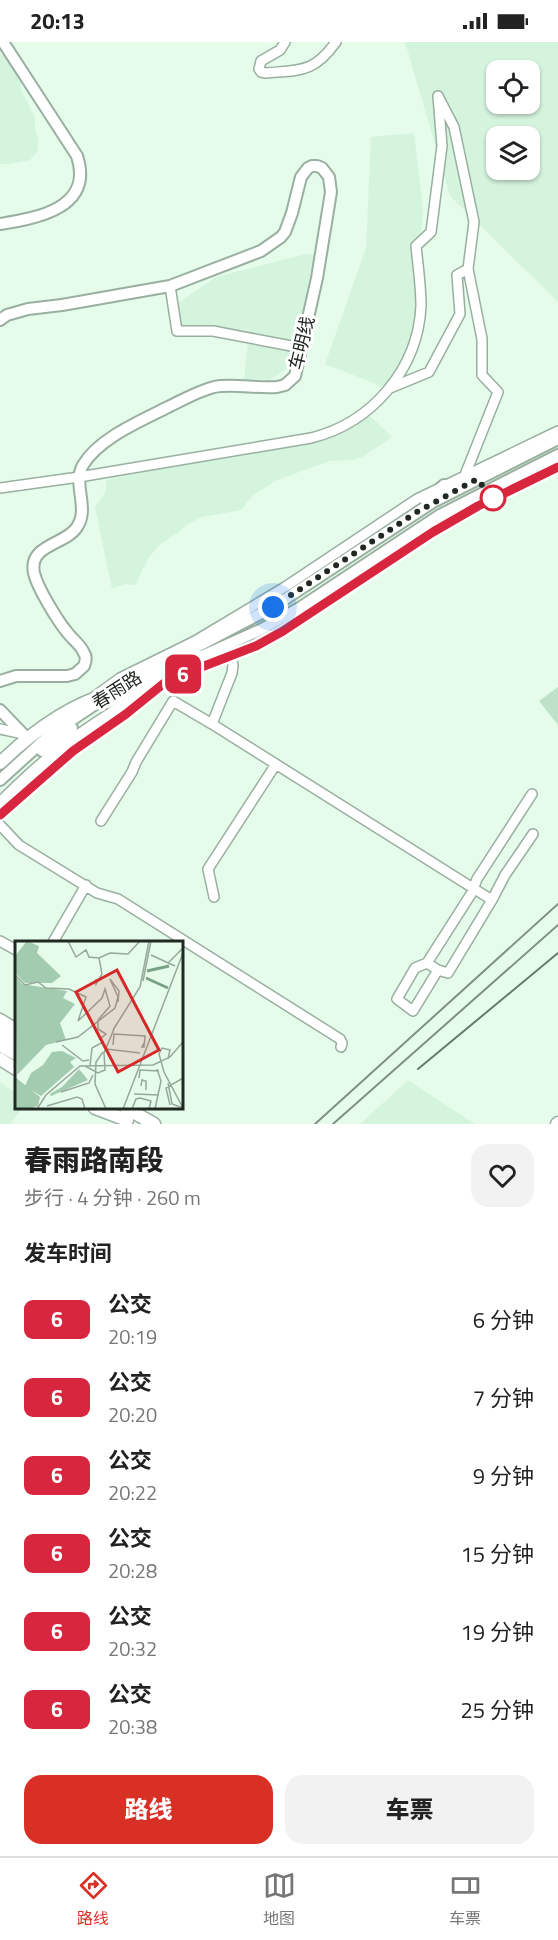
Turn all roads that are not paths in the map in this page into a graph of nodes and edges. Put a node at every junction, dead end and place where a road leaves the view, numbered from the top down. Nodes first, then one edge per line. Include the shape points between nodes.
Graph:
1 (3, 42) edge
2 (285, 42) edge
3 (336, 42) edge
4 (0, 224) edge
5 (468, 269) junction
6 (170, 286) junction
7 (0, 320) edge
8 (302, 348) junction
9 (390, 388) junction
10 (558, 431) edge
11 (558, 439) edge
12 (558, 455) edge
13 (558, 467) edge
14 (465, 475) junction
15 (79, 477) junction
16 (444, 485) junction
17 (0, 488) edge
18 (402, 521) junction
19 (236, 627) junction
20 (195, 641) junction
21 (231, 654) junction
22 (200, 657) junction
23 (168, 680) junction
24 (0, 681) edge
25 (111, 693) junction
26 (89, 699) junction
27 (0, 710) edge
28 (212, 724) junction
29 (0, 729) edge
30 (28, 734) junction
31 (0, 756) edge
32 (0, 763) edge
33 (276, 764) junction
34 (0, 780) edge
35 (0, 790) edge
36 (532, 794) dead end
37 (0, 804) edge
38 (0, 814) edge
39 (101, 821) dead end
40 (0, 825) edge
41 (533, 834) dead end
42 (86, 885) junction
43 (473, 888) junction
44 (214, 897) dead end
45 (492, 900) junction
46 (0, 941) edge
47 (54, 941) edge
48 (15, 949) edge
49 (427, 963) junction
50 (438, 970) junction
51 (0, 1020) edge
52 (15, 1026) edge
53 (0, 1033) edge
54 (15, 1041) edge
55 (0, 1045) edge
56 (341, 1047) dead end
57 (15, 1053) edge
58 (0, 1059) edge
59 (15, 1068) edge
60 (105, 1109) edge
61 (113, 1109) edge
62 (129, 1114) edge
63 (154, 1124) edge

1 - 4 main road via 78,156 82,171 76,191 60,206 36,218
2 - 3 street via 280,50 261,61 261,72 305,69 319,62
5 - 9 street via 457,275 460,314 429,372
5 - 9 street via 474,222 454,127 438,96 442,146 431,232 416,246 419,321 410,353
5 - 14 street via 482,339 482,375 498,392
6 - 7 main road, 车明线 via 28,309
6 - 8 street via 177,331 213,331
6 - 8 main road, 车明线 via 249,257 282,237 288,228 301,177 312,166 322,168 329,177 331,192
8 - 15 main road, 车明线 via 295,376 285,385 220,386 198,392 114,436 88,459
9 - 15 street via 366,412 328,434
10 - 14 street
11 - 18 main road, 春雨路
12 - 22 main road, 春雨路 via 432,520 270,625
13 - 21 street via 447,523 303,619 256,646
14 - 16 street
15 - 17 street
15 - 24 main road via 80,522 72,533 38,553 33,571 66,632 83,649 86,661 75,674 67,676 16,676
16 - 18 main road
16 - 20 street
18 - 19 main road, 春雨路 via 298,592
19 - 20 main road
19 - 25 main road, 春雨路
20 - 26 street via 120,678
21 - 23 street
21 - 28 street via 232,673
22 - 23 highway
22 - 35 main road, 春雨路 via 137,686 95,712 35,757
23 - 37 highway via 66,745
23 - 38 street via 73,751
25 - 26 highway
25 - 34 main road, 春雨路 via 52,734
26 - 30 highway
27 - 30 main road
28 - 33 street
28 - 39 street via 173,701
29 - 30 street
30 - 31 street
30 - 32 highway
33 - 43 street
33 - 44 street via 208,869
36 - 43 street
40 - 42 street via 19,845
41 - 45 street
42 - 47 street
42 - 56 street via 118,899 340,1039
43 - 45 street
43 - 49 street
45 - 50 street via 448,973
46 - 48 street
49 - 50 street
49 - 50 street via 415,968 397,999 413,1011
51 - 52 highway
53 - 54 highway
55 - 57 highway
58 - 59 highway
60 - 62 highway
61 - 62 highway
62 - 63 highway

